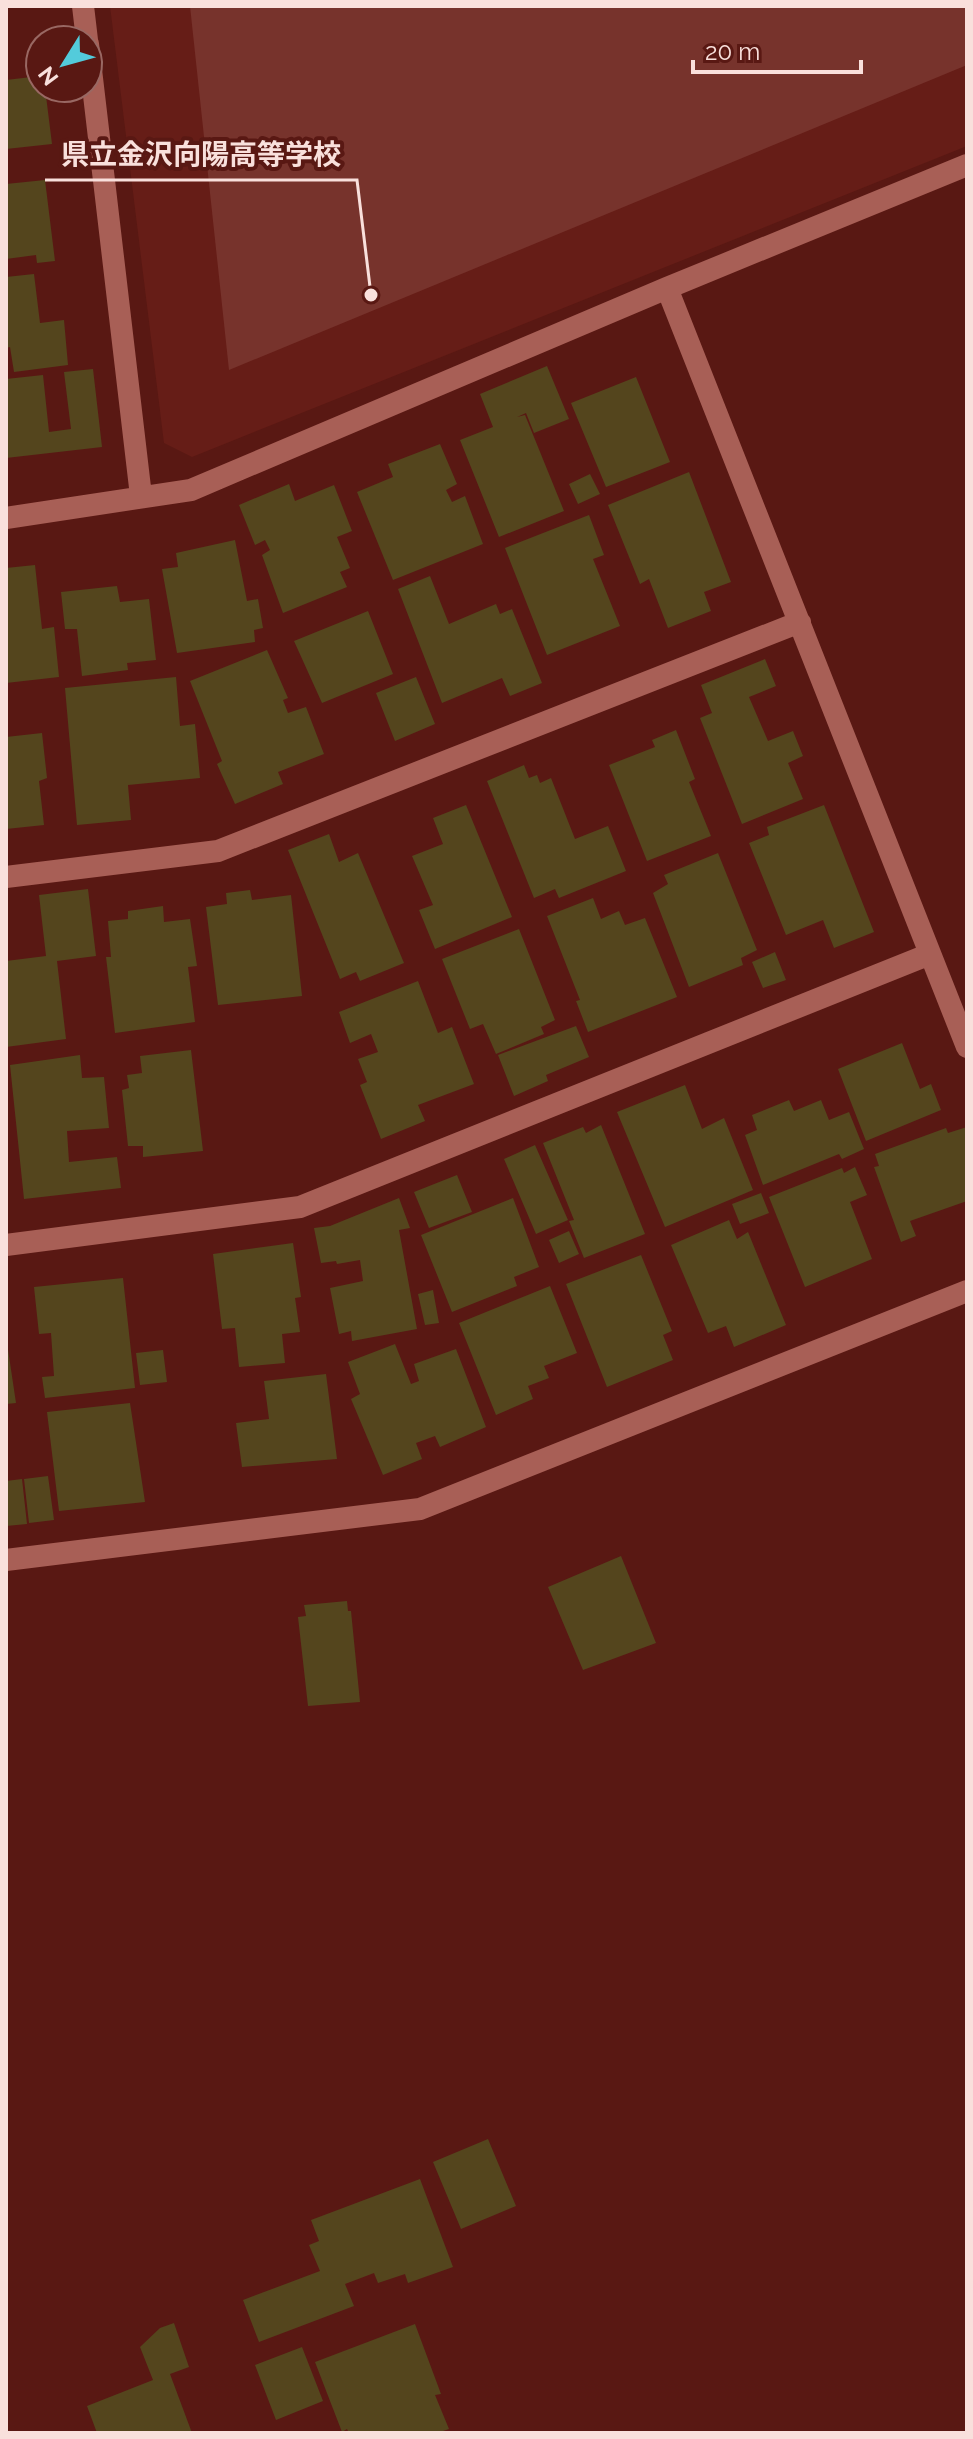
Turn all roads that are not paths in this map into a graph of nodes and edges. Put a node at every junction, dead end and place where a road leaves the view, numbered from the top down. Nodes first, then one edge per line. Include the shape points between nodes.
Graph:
1 (95, 104) edge
2 (967, 165) edge
3 (667, 288) junction
4 (141, 496) junction
5 (6, 518) edge
6 (800, 622) junction
7 (6, 877) edge
8 (930, 954) junction
9 (967, 1047) edge
10 (6, 1245) edge
11 (967, 1291) edge
12 (6, 1560) edge

1 - 4 street
2 - 3 street
3 - 4 street via 191,490
3 - 6 street
4 - 5 street
6 - 7 street via 218,851
6 - 8 street
8 - 9 street
8 - 10 street via 300,1207
11 - 12 street via 420,1509

